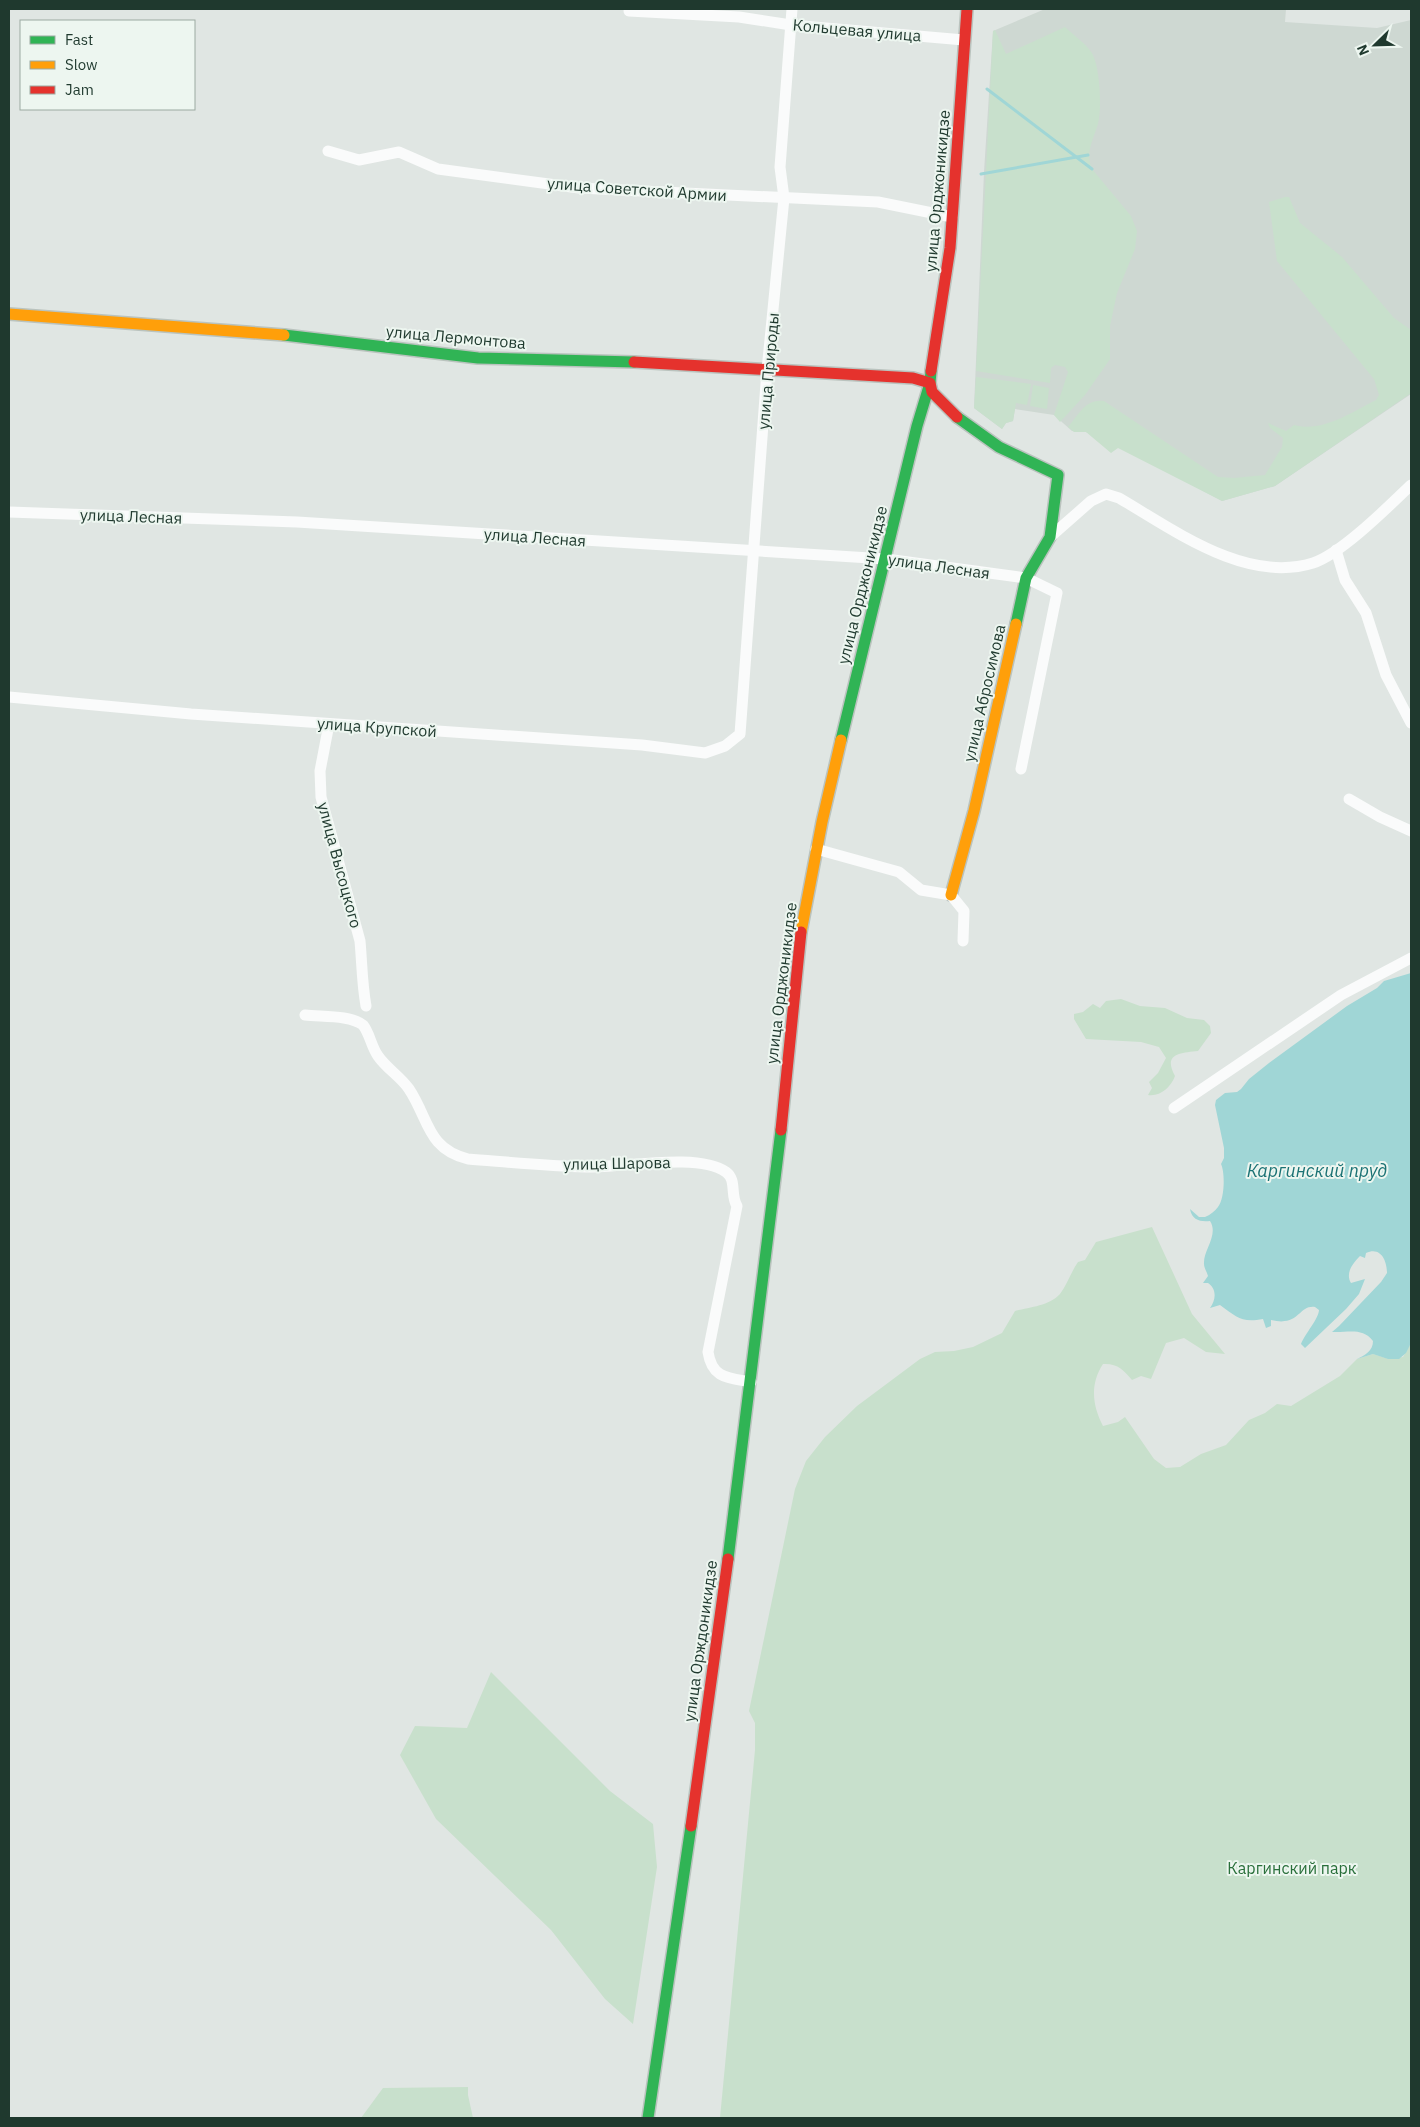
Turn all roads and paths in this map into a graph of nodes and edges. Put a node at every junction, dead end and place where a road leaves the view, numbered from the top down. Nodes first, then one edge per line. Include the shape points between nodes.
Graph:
1 (792, 9) edge
2 (967, 9) edge
3 (629, 11) dead end
4 (792, 25) junction
5 (964, 40) junction
6 (328, 151) dead end
7 (784, 198) junction
8 (952, 217) junction
9 (9, 314) edge
10 (767, 370) junction
11 (930, 383) junction
12 (1411, 485) edge
13 (9, 512) edge
14 (1050, 537) junction
15 (1336, 550) junction
16 (754, 551) junction
17 (886, 559) junction
18 (1026, 578) junction
19 (9, 697) edge
20 (1411, 723) edge
21 (329, 724) junction
22 (740, 734) joint
23 (1021, 769) dead end
24 (1350, 799) dead end
25 (1411, 831) edge
26 (816, 849) junction
27 (951, 895) junction
28 (963, 941) dead end
29 (1411, 958) edge
30 (366, 1006) dead end
31 (305, 1015) dead end
32 (1174, 1108) dead end
33 (775, 1168) joint
34 (751, 1382) junction
35 (648, 2118) edge

1 - 4 street, улица Природы
2 - 5 main road, улица Орджоникидзе
3 - 4 street, Кольцевая улица via 739,17
4 - 5 street, Кольцевая улица
4 - 7 street, улица Природы via 780,167
5 - 8 main road, улица Орджоникидзе
6 - 7 street, улица Советской Армии via 359,160 399,152 438,169 579,188
7 - 8 street, улица Советской Армии via 878,202
7 - 10 street, улица Природы
8 - 11 main road, улица Орджоникидзе
9 - 10 main road, улица Лермонтова via 298,336 478,358 636,362
10 - 11 main road, улица Лермонтова via 913,378
10 - 16 street, улица Природы
11 - 14 main road, улица Абросимова via 932,392 953,414 999,447 1058,475
11 - 17 main road, улица Орджоникидзе
12 - 15 street
13 - 16 street, улица Лесная via 298,522
14 - 15 street via 1091,501 1106,494 1119,498 1202,546 1249,564 1277,568 1313,563
14 - 18 main road, улица Абросимова
15 - 20 street via 1344,580 1366,613 1386,675
16 - 17 street, улица Лесная
16 - 22 street, улица Природы
17 - 18 street, улица Лесная
17 - 26 main road, улица Орджоникидзе
18 - 23 street, улица Лесная via 1056,593
18 - 27 main road, улица Абросимова via 974,811
19 - 21 street, улица Крупской
21 - 22 street, улица Крупской via 642,745 705,753 726,746
21 - 30 street, улица Высоцкого via 320,771 321,797 360,941 361,981
24 - 25 street
26 - 27 street via 899,872 922,890
26 - 33 main road, улица Орджоникидзе via 797,957
27 - 28 street via 964,911
29 - 32 street via 1341,995
31 - 34 street, улица Шарова via 344,1018 363,1025 379,1057 409,1090 431,1134 440,1146 455,1155 468,1159 588,1167 687,1163 716,1167 728,1173 732,1178 733,1199 738,1206 708,1352 717,1373 724,1378
33 - 34 main road, улица Орждоникидзе
34 - 35 main road, улица Орждоникидзе via 708,1708

